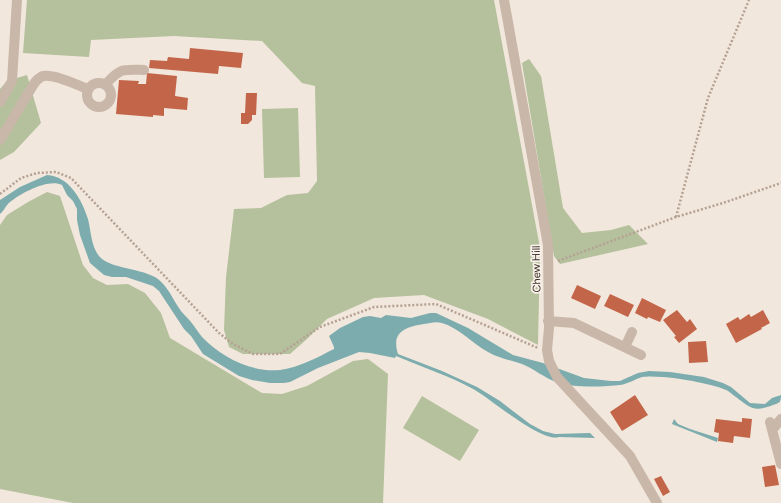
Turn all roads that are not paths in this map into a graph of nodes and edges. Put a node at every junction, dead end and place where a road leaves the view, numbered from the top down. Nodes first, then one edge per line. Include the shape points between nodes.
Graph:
1 (17, 0) edge
2 (504, 0) edge
3 (144, 70) dead end
4 (106, 84) junction
5 (88, 89) junction
6 (0, 102) edge
7 (0, 140) edge
8 (548, 321) junction
9 (632, 332) dead end
10 (625, 347) junction
11 (640, 355) dead end
12 (781, 419) edge
13 (781, 464) edge
14 (657, 503) edge

1 - 6 street via 12,81
2 - 8 street, Chew Hill via 548,245
3 - 4 street via 129,69 116,73
4 - 5 street via 100,82
4 - 5 street via 112,96 109,103 103,106 96,106 90,102 87,96
5 - 7 street via 42,76 36,80
8 - 10 street via 574,323
8 - 14 street, Chew Hill via 549,361 557,377 630,456
9 - 10 street
10 - 11 street
12 - 13 street via 771,426

